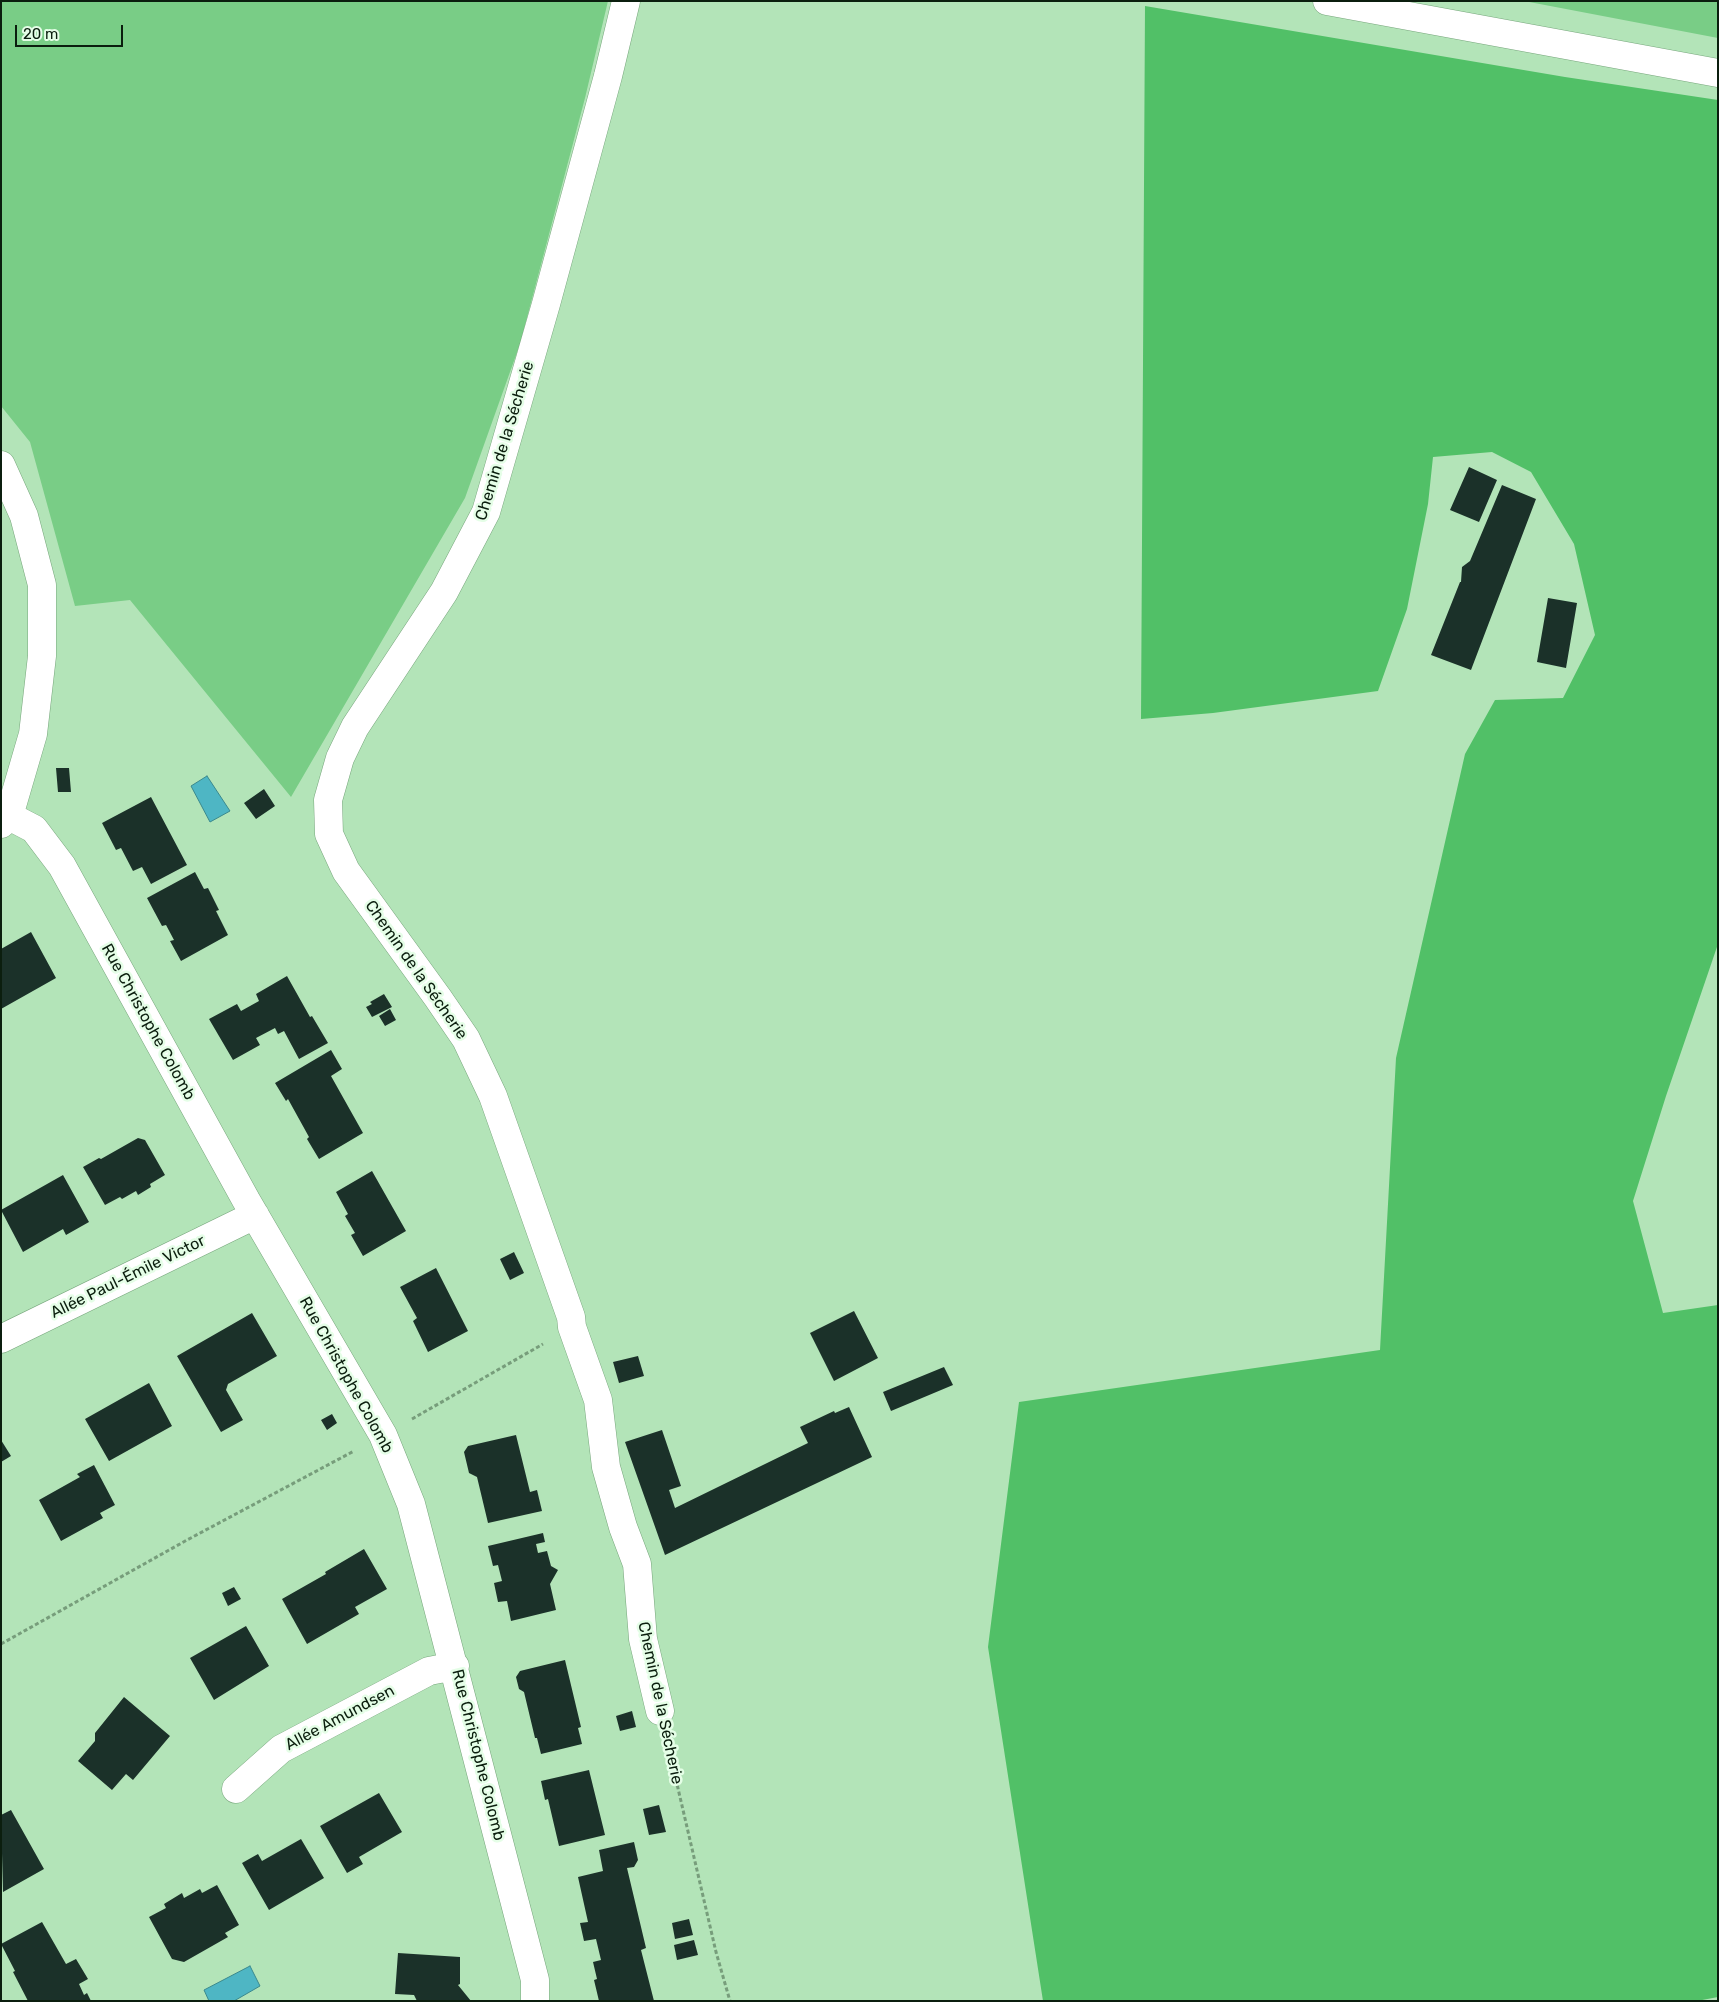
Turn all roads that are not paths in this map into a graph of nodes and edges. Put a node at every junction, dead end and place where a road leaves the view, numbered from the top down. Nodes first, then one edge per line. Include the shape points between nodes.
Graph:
1 (626, 1) edge
2 (1327, 1) edge
3 (1718, 73) edge
4 (4, 475) edge
5 (5, 820) edge
6 (255, 1215) junction
7 (1, 1339) edge
8 (455, 1666) junction
9 (660, 1711) road end
10 (236, 1789) dead end
11 (535, 2001) edge

1 - 9 street, Chemin de la Sécherie via 546,304 486,512 444,592 355,727 340,758 328,800 329,834 346,871 460,1031 493,1096 598,1400 606,1467 637,1564 643,1639
2 - 3 street
4 - 5 street via 24,516 42,585 42,656 32,734
5 - 6 street, Rue Christophe Colomb via 34,830 62,866
6 - 7 street, Allée Paul-Émile Victor
6 - 8 street, Rue Christophe Colomb via 383,1435 411,1504
8 - 10 street, Allée Amundsen via 429,1671 281,1748
8 - 11 street, Rue Christophe Colomb via 535,1980

